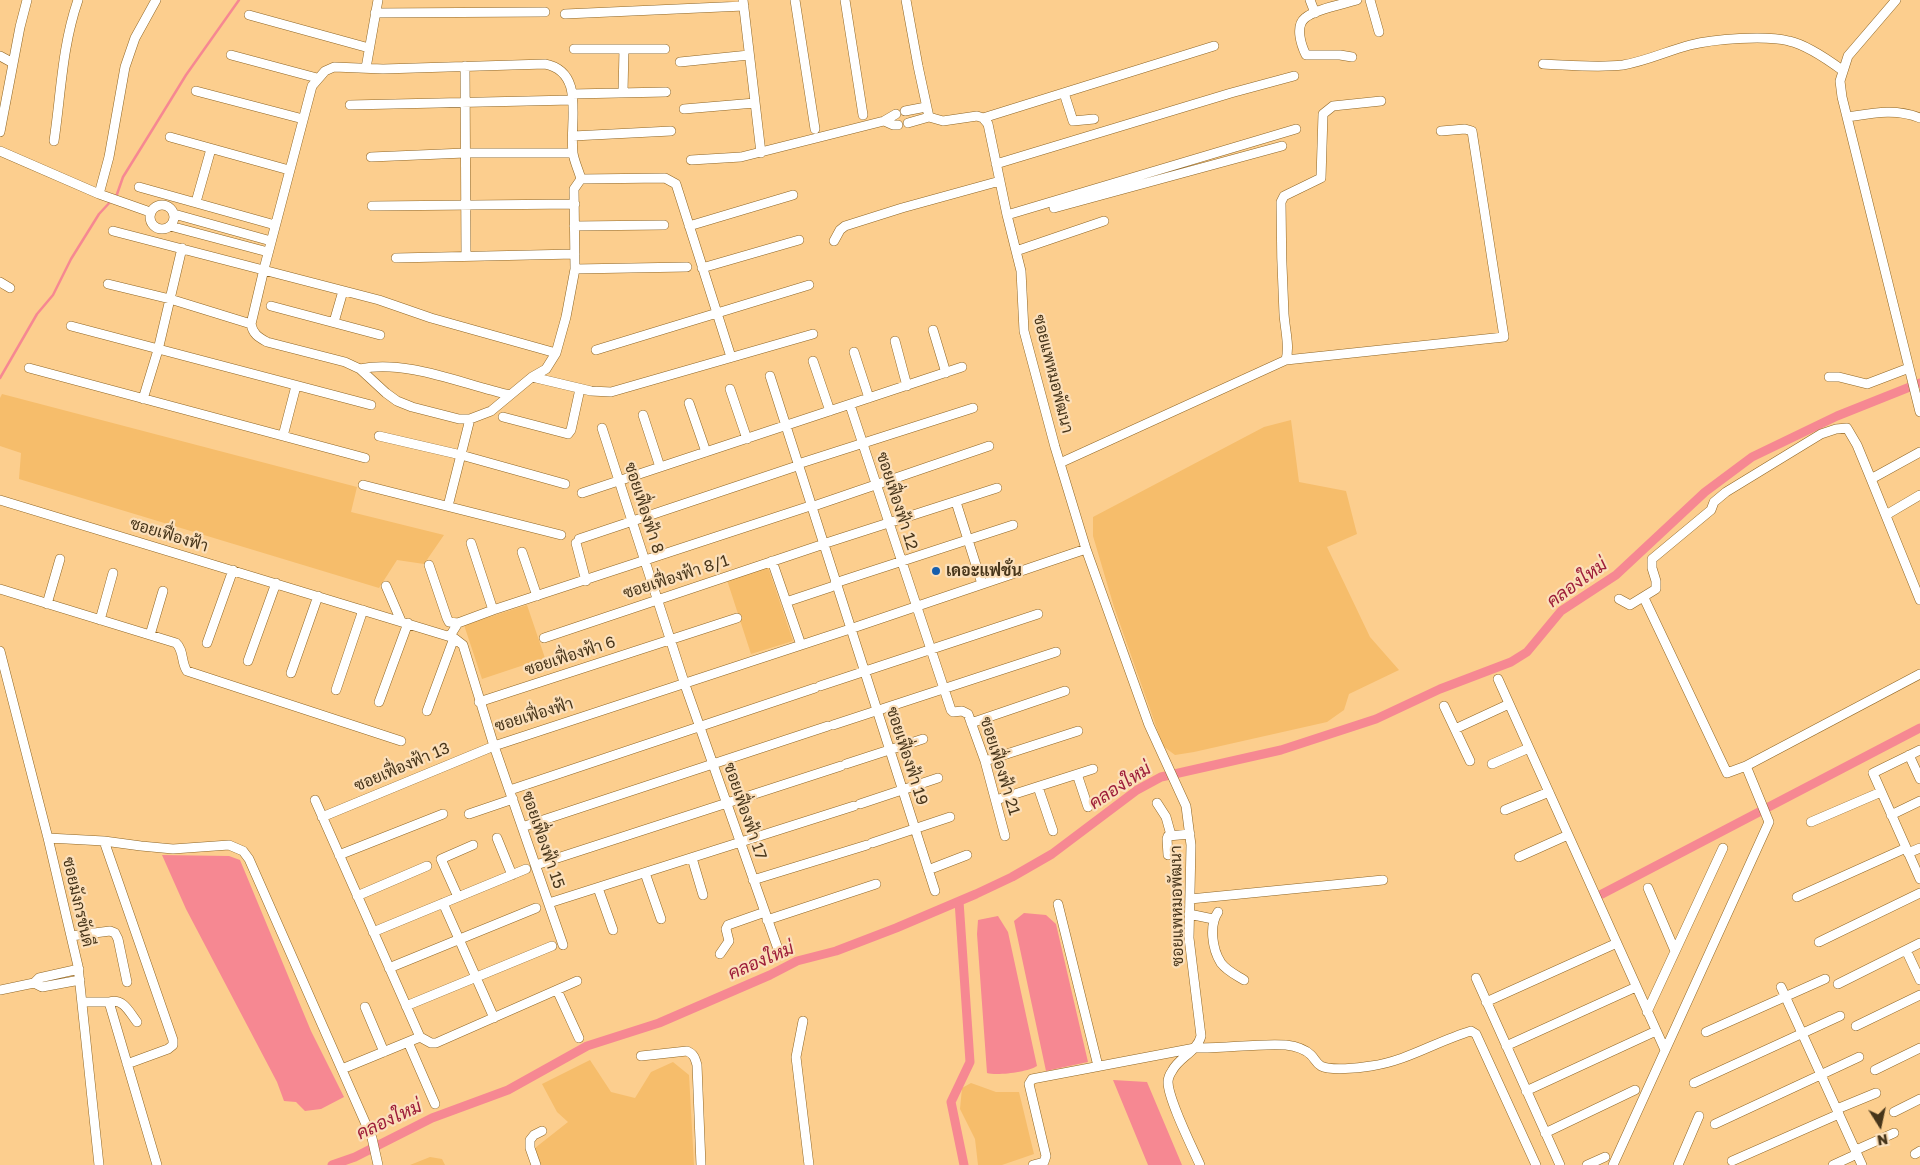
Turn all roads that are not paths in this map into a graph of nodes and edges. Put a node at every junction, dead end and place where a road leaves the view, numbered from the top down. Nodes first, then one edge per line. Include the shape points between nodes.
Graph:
1 (27, 0) edge
2 (77, 0) edge
3 (156, 0) edge
4 (798, 0) edge
5 (845, 0) edge
6 (906, 0) edge
7 (1310, 0) edge
8 (1357, 0) edge
9 (1370, 0) edge
10 (1896, 0) edge
11 (375, 1) edge
12 (743, 3) edge
13 (545, 12) dead end
14 (375, 13) junction
15 (1315, 13) junction
16 (565, 14) dead end
17 (249, 15) dead end
18 (1379, 32) dead end
19 (1214, 46) dead end
20 (368, 48) junction
21 (574, 49) dead end
22 (624, 49) junction
23 (665, 49) dead end
24 (231, 55) dead end
25 (749, 55) junction
26 (0, 56) edge
27 (1352, 57) dead end
28 (680, 62) dead end
29 (13, 63) junction
30 (1543, 64) dead end
31 (465, 66) junction
32 (366, 68) junction
33 (1843, 68) junction
34 (1294, 76) dead end
35 (317, 78) junction
36 (196, 91) dead end
37 (623, 92) junction
38 (666, 92) dead end
39 (1064, 93) junction
40 (572, 97) junction
41 (1382, 101) dead end
42 (465, 102) junction
43 (755, 103) junction
44 (350, 105) dead end
45 (926, 107) junction
46 (684, 109) dead end
47 (863, 115) dead end
48 (929, 117) junction
49 (1848, 117) junction
50 (983, 118) junction
51 (1920, 118) edge
52 (303, 119) junction
53 (1094, 119) dead end
54 (884, 121) junction
55 (908, 122) dead end
56 (898, 125) dead end
57 (815, 129) dead end
58 (1296, 129) dead end
59 (671, 131) dead end
60 (1441, 131) dead end
61 (0, 132) edge
62 (573, 136) junction
63 (170, 137) dead end
64 (54, 141) dead end
65 (1282, 146) dead end
66 (210, 149) junction
67 (0, 152) edge
68 (465, 153) junction
69 (573, 153) junction
70 (761, 153) junction
71 (370, 157) dead end
72 (691, 160) dead end
73 (996, 164) junction
74 (289, 170) junction
75 (581, 179) junction
76 (1000, 181) junction
77 (139, 187) dead end
78 (103, 195) junction
79 (793, 195) dead end
80 (196, 202) junction
81 (574, 204) junction
82 (466, 205) junction
83 (372, 206) dead end
84 (150, 212) junction
85 (174, 214) junction
86 (1008, 218) junction
87 (1104, 221) dead end
88 (275, 225) junction
89 (664, 225) dead end
90 (170, 226) junction
91 (574, 226) junction
92 (689, 226) junction
93 (112, 231) dead end
94 (798, 240) dead end
95 (271, 241) junction
96 (834, 241) dead end
97 (182, 248) junction
98 (1016, 250) junction
99 (268, 252) junction
100 (575, 254) junction
101 (466, 256) junction
102 (396, 258) dead end
103 (687, 267) dead end
104 (702, 268) junction
105 (264, 269) junction
106 (575, 269) junction
107 (0, 282) edge
108 (108, 284) dead end
109 (809, 285) dead end
110 (10, 288) dead end
111 (343, 291) junction
112 (170, 299) junction
113 (271, 306) dead end
114 (717, 312) junction
115 (334, 322) junction
116 (251, 324) junction
117 (72, 326) dead end
118 (933, 330) dead end
119 (813, 334) dead end
120 (380, 335) dead end
121 (895, 341) dead end
122 (158, 350) junction
123 (596, 350) dead end
124 (854, 352) dead end
125 (556, 353) junction
126 (731, 357) junction
127 (1286, 360) junction
128 (813, 361) dead end
129 (29, 368) dead end
130 (962, 368) dead end
131 (360, 369) junction
132 (946, 373) junction
133 (1910, 373) junction
134 (770, 376) dead end
135 (532, 377) junction
136 (1829, 377) dead end
137 (296, 386) junction
138 (907, 386) junction
139 (580, 389) junction
140 (730, 389) dead end
141 (510, 395) junction
142 (869, 398) junction
143 (143, 399) junction
144 (689, 403) dead end
145 (371, 405) dead end
146 (850, 405) junction
147 (973, 408) dead end
148 (830, 411) junction
149 (1920, 412) edge
150 (643, 415) dead end
151 (503, 417) dead end
152 (470, 419) junction
153 (786, 427) junction
154 (602, 428) dead end
155 (283, 436) junction
156 (379, 436) dead end
157 (747, 439) junction
158 (863, 444) junction
159 (989, 446) dead end
160 (706, 452) junction
161 (1920, 452) edge
162 (460, 455) junction
163 (365, 458) dead end
164 (1060, 463) junction
165 (797, 465) junction
166 (660, 467) junction
167 (1871, 479) junction
168 (619, 480) junction
169 (565, 484) dead end
170 (363, 485) dead end
171 (876, 486) junction
172 (998, 488) dead end
173 (582, 493) dead end
174 (1920, 495) edge
175 (0, 500) edge
176 (956, 502) junction
177 (448, 506) junction
178 (809, 507) junction
179 (1886, 515) junction
180 (633, 522) junction
181 (889, 524) junction
182 (1013, 526) dead end
183 (561, 535) dead end
184 (969, 541) junction
185 (471, 543) dead end
186 (821, 545) junction
187 (1086, 549) junction
188 (522, 552) dead end
189 (60, 559) dead end
190 (772, 561) junction
191 (901, 561) junction
192 (645, 562) junction
193 (429, 565) dead end
194 (233, 570) junction
195 (114, 573) dead end
196 (586, 581) junction
197 (276, 583) junction
198 (982, 584) junction
199 (833, 585) junction
200 (386, 586) dead end
201 (0, 589) edge
202 (163, 591) dead end
203 (318, 596) junction
204 (537, 596) junction
205 (1644, 598) junction
206 (657, 599) junction
207 (1619, 599) dead end
208 (1920, 600) edge
209 (786, 602) junction
210 (47, 604) junction
211 (917, 605) junction
212 (363, 610) junction
213 (493, 610) junction
214 (1038, 614) dead end
215 (737, 618) dead end
216 (100, 620) junction
217 (404, 622) junction
218 (458, 623) junction
219 (850, 629) junction
220 (150, 635) junction
221 (452, 637) junction
222 (544, 638) dead end
223 (670, 639) junction
224 (207, 644) dead end
225 (801, 645) junction
226 (931, 650) junction
227 (0, 651) edge
228 (1056, 652) dead end
229 (248, 661) dead end
230 (864, 672) junction
231 (292, 673) dead end
232 (1920, 674) edge
233 (1498, 679) dead end
234 (684, 682) junction
235 (944, 688) junction
236 (336, 690) dead end
237 (1065, 691) dead end
238 (379, 702) dead end
239 (480, 702) junction
240 (1509, 704) junction
241 (1444, 706) dead end
242 (876, 710) junction
243 (427, 711) dead end
244 (972, 723) junction
245 (700, 727) junction
246 (1455, 729) junction
247 (1078, 730) dead end
248 (923, 740) dead end
249 (401, 741) dead end
250 (494, 746) junction
251 (1529, 748) junction
252 (1920, 750) edge
253 (890, 751) junction
254 (1909, 755) junction
255 (1470, 760) dead end
256 (985, 761) junction
257 (713, 764) junction
258 (1492, 764) dead end
259 (1746, 766) junction
260 (1093, 770) dead end
261 (1077, 774) junction
262 (938, 778) dead end
263 (1920, 779) edge
264 (1038, 787) junction
265 (902, 789) junction
266 (510, 790) junction
267 (1549, 792) junction
268 (1881, 792) junction
269 (513, 799) junction
270 (315, 800) dead end
271 (996, 800) junction
272 (1920, 801) edge
273 (726, 803) junction
274 (1157, 803) dead end
275 (1088, 807) dead end
276 (1505, 810) dead end
277 (443, 814) dead end
278 (469, 814) dead end
279 (1891, 814) junction
280 (322, 817) junction
281 (950, 817) dead end
282 (1811, 822) dead end
283 (522, 827) junction
284 (915, 829) junction
285 (1053, 831) dead end
286 (1190, 834) junction
287 (1568, 834) junction
288 (1171, 835) junction
289 (1006, 836) dead end
290 (48, 838) junction
291 (497, 838) dead end
292 (104, 841) junction
293 (740, 842) junction
294 (473, 845) dead end
295 (1723, 848) dead end
296 (1920, 848) edge
297 (1907, 851) junction
298 (339, 855) junction
299 (967, 855) dead end
300 (1168, 855) dead end
301 (1519, 857) dead end
302 (692, 858) junction
303 (536, 865) junction
304 (427, 866) dead end
305 (526, 869) dead end
306 (928, 870) junction
307 (645, 873) junction
308 (512, 875) junction
309 (1920, 879) edge
310 (753, 880) junction
311 (1383, 880) dead end
312 (876, 884) dead end
313 (598, 888) junction
314 (1648, 888) dead end
315 (935, 891) dead end
316 (1920, 893) edge
317 (357, 896) junction
318 (704, 896) dead end
319 (458, 897) junction
320 (1797, 897) dead end
321 (1190, 898) junction
322 (443, 903) junction
323 (549, 903) junction
324 (1058, 904) dead end
325 (536, 908) dead end
326 (766, 916) junction
327 (1189, 916) junction
328 (661, 918) dead end
329 (613, 930) dead end
330 (373, 932) junction
331 (71, 936) junction
332 (459, 939) junction
333 (1819, 942) dead end
334 (1617, 943) junction
335 (1920, 943) edge
336 (563, 945) dead end
337 (552, 946) dead end
338 (778, 949) dead end
339 (1906, 950) junction
340 (1676, 951) junction
341 (720, 954) dead end
342 (389, 968) junction
343 (79, 969) junction
344 (476, 977) junction
345 (1476, 978) dead end
346 (80, 980) junction
347 (1244, 980) dead end
348 (1825, 980) dead end
349 (1920, 980) edge
350 (577, 981) dead end
351 (34, 982) junction
352 (127, 982) dead end
353 (1838, 984) dead end
354 (1636, 987) junction
355 (1781, 987) dead end
356 (0, 990) edge
357 (557, 990) junction
358 (1920, 995) edge
359 (1786, 996) junction
360 (82, 1002) junction
361 (109, 1002) junction
362 (1486, 1002) junction
363 (406, 1006) junction
364 (365, 1007) dead end
365 (1647, 1012) junction
366 (1840, 1016) dead end
367 (494, 1018) junction
368 (803, 1021) dead end
369 (137, 1022) dead end
370 (1856, 1026) dead end
371 (1656, 1031) junction
372 (1706, 1032) dead end
373 (1802, 1033) junction
374 (420, 1037) junction
375 (579, 1038) dead end
376 (408, 1042) junction
377 (1506, 1046) junction
378 (1195, 1048) junction
379 (1920, 1048) edge
380 (1665, 1050) junction
381 (384, 1052) junction
382 (641, 1056) dead end
383 (1859, 1057) dead end
384 (127, 1064) junction
385 (1098, 1066) junction
386 (342, 1069) junction
387 (1875, 1070) dead end
388 (1821, 1075) junction
389 (1694, 1083) dead end
390 (1635, 1090) dead end
391 (1526, 1091) junction
392 (1876, 1093) dead end
393 (1920, 1099) edge
394 (435, 1104) dead end
395 (1838, 1112) junction
396 (1894, 1112) dead end
397 (1699, 1116) dead end
398 (1715, 1124) dead end
399 (542, 1132) dead end
400 (1545, 1133) junction
401 (1894, 1133) dead end
402 (1856, 1152) junction
403 (1606, 1157) dead end
404 (378, 1161) edge
405 (1732, 1161) dead end
406 (99, 1165) edge
407 (157, 1165) edge
408 (536, 1165) edge
409 (701, 1165) edge
410 (809, 1165) edge
411 (1033, 1165) edge
412 (1200, 1165) edge
413 (1536, 1165) edge
414 (1560, 1165) edge
415 (1587, 1165) edge
416 (1613, 1165) edge
417 (1678, 1165) edge
418 (1833, 1165) edge
419 (1862, 1165) edge

1 - 29 street
2 - 64 street via 66,45
3 - 78 street via 135,38 125,67
4 - 57 street
5 - 47 street
6 - 45 street
7 - 15 street
8 - 15 street
9 - 18 street
10 - 33 street via 1848,56
11 - 14 street
12 - 16 street
12 - 25 street
13 - 14 street
14 - 20 street
15 - 27 street via 1300,25 1305,54
17 - 20 street
19 - 39 street
20 - 32 street
21 - 22 street
22 - 23 street
22 - 37 street
24 - 35 street
25 - 28 street
25 - 43 street
26 - 29 street
29 - 61 street
30 - 33 street via 1622,65 1713,40 1776,38 1798,45
31 - 32 street
31 - 40 street via 555,66 569,79
31 - 42 street
32 - 35 street via 334,67
33 - 49 street via 1840,88
34 - 73 street
35 - 52 street
36 - 52 street
37 - 38 street
37 - 40 street
39 - 50 street
39 - 53 street via 1073,121
40 - 42 street
40 - 62 street
41 - 127 street via 1334,106 1323,114 1321,178 1284,196 1281,202
42 - 44 street
42 - 68 street
43 - 46 street
43 - 70 street
45 - 48 street
45 - 54 street via 900,113
48 - 50 street via 942,121
48 - 55 street
49 - 51 street via 1886,111 1907,112
49 - 133 street
50 - 73 street, ซอยแพหมอพัฒนา via 989,128
52 - 74 street
54 - 56 street
54 - 70 street
58 - 86 street
59 - 62 street
60 - 127 street via 1465,128 1472,131 1504,337
62 - 69 street
63 - 66 street
65 - 86 street
66 - 74 street
66 - 80 street
67 - 78 street
68 - 69 street
68 - 71 street
68 - 82 street
69 - 75 street
70 - 72 street
73 - 76 street, ซอยแพหมอพัฒนา
74 - 88 street
75 - 81 street via 574,189
75 - 92 street via 670,180 676,184
76 - 86 street, ซอยแพหมอพัฒนา
76 - 96 street via 845,226
77 - 80 street
78 - 84 street
79 - 92 street
80 - 88 street
81 - 82 street
81 - 91 street
82 - 83 street
82 - 101 street
84 - 85 street via 154,207 166,205
84 - 90 street via 152,224 164,229
85 - 90 street
85 - 95 street
86 - 98 street, ซอยแพหมอพัฒนา
87 - 98 street
88 - 95 street
89 - 91 street
90 - 99 street
91 - 100 street
92 - 104 street
93 - 97 street
94 - 104 street
95 - 99 street
97 - 105 street
97 - 112 street
98 - 164 street, ซอยแพหมอพัฒนา via 1023,281 1024,331
99 - 105 street
100 - 101 street
100 - 106 street
101 - 102 street
103 - 106 street
104 - 114 street
105 - 111 street
105 - 116 street
106 - 125 street
107 - 110 street
108 - 112 street
109 - 114 street
111 - 115 street
111 - 125 street
112 - 116 street
112 - 122 street
113 - 115 street
114 - 123 street
114 - 126 street
115 - 120 street
116 - 131 street via 257,337 267,342 345,362
117 - 122 street
118 - 132 street
119 - 126 street
121 - 138 street
122 - 137 street
122 - 143 street
124 - 142 street
125 - 135 street via 546,369
126 - 139 street via 611,392
127 - 164 street
128 - 148 street
129 - 143 street
130 - 132 street
131 - 141 street via 372,366 404,368
131 - 152 street via 397,401 450,418
132 - 138 street
133 - 136 street via 1867,384
133 - 149 street
134 - 153 street, ซอยเฟื่องฟ้า 19
135 - 139 street
135 - 141 street
137 - 145 street
137 - 155 street
138 - 142 street
139 - 151 street via 568,434
140 - 157 street
141 - 152 street via 491,412
142 - 146 street
143 - 155 street
144 - 160 street
146 - 148 street
146 - 158 street, ซอยเฟื่องฟ้า 12
147 - 158 street
148 - 153 street
150 - 166 street
152 - 162 street
153 - 157 street
153 - 165 street, ซอยเฟื่องฟ้า 19
154 - 168 street, ซอยเฟื่องฟ้า 8
155 - 163 street
156 - 162 street
157 - 160 street
158 - 165 street
158 - 171 street, ซอยเฟื่องฟ้า 12
159 - 171 street
160 - 166 street
161 - 167 street
162 - 169 street
162 - 177 street
164 - 187 street, ซอยแพหมอพัฒนา
165 - 178 street, ซอยเฟื่องฟ้า 19
165 - 180 street
166 - 168 street
167 - 179 street
167 - 205 street via 1858,445 1846,428 1820,434 1726,492 1714,502 1711,510 1652,559 1657,585
168 - 173 street
168 - 180 street, ซอยเฟื่องฟ้า 8
170 - 177 street
171 - 178 street
171 - 181 street, ซอยเฟื่องฟ้า 12
172 - 176 street, ซอยเฟื่องฟ้า 8/1
174 - 179 street
175 - 194 street, ซอยเฟื่องฟ้า
176 - 181 street, ซอยเฟื่องฟ้า 8/1
176 - 184 street
177 - 183 street
178 - 186 street, ซอยเฟื่องฟ้า 19
178 - 192 street
179 - 208 street
180 - 192 street, ซอยเฟื่องฟ้า 8
180 - 196 street via 577,541
181 - 186 street, ซอยเฟื่องฟ้า 8/1
181 - 191 street, ซอยเฟื่องฟ้า 12
182 - 184 street
184 - 191 street
184 - 198 street
185 - 213 street
186 - 190 street, ซอยเฟื่องฟ้า 8/1
186 - 199 street, ซอยเฟื่องฟ้า 19
187 - 198 street, ซอยเฟื่องฟ้า
187 - 286 street, ซอยแพหมอพัฒนา via 1149,725 1186,806
188 - 204 street
189 - 210 street
190 - 206 street, ซอยเฟื่องฟ้า 8/1
190 - 209 street
191 - 199 street
191 - 211 street, ซอยเฟื่องฟ้า 12
192 - 196 street
192 - 206 street, ซอยเฟื่องฟ้า 8
193 - 218 street via 447,618 449,622
194 - 197 street, ซอยเฟื่องฟ้า
194 - 224 street
195 - 216 street
196 - 204 street
197 - 203 street, ซอยเฟื่องฟ้า
197 - 229 street
198 - 211 street, ซอยเฟื่องฟ้า
199 - 209 street
199 - 219 street, ซอยเฟื่องฟ้า 19
200 - 217 street
201 - 210 street
202 - 220 street
203 - 212 street, ซอยเฟื่องฟ้า
203 - 231 street
204 - 213 street
205 - 207 street via 1630,606
205 - 259 street via 1727,773
206 - 222 street, ซอยเฟื่องฟ้า 8/1
206 - 223 street, ซอยเฟื่องฟ้า 8
209 - 225 street
210 - 216 street
211 - 219 street, ซอยเฟื่องฟ้า
211 - 226 street, ซอยเฟื่องฟ้า 21
212 - 217 street, ซอยเฟื่องฟ้า
212 - 236 street
213 - 218 street
214 - 226 street
215 - 223 street, ซอยเฟื่องฟ้า 6
216 - 220 street
217 - 221 street, ซอยเฟื่องฟ้า
217 - 238 street
218 - 221 street
219 - 225 street, ซอยเฟื่องฟ้า
219 - 230 street, ซอยเฟื่องฟ้า 19
220 - 249 street via 179,645 184,666 192,673
221 - 239 street, ซอยเฟื่องฟ้า via 464,645
221 - 243 street
223 - 234 street, ซอยเฟื่องฟ้า 8
223 - 239 street, ซอยเฟื่องฟ้า 6
225 - 234 street, ซอยเฟื่องฟ้า
226 - 230 street
226 - 235 street, ซอยเฟื่องฟ้า 21
227 - 290 street, ซอยมังกรขันดี
228 - 235 street
230 - 242 street, ซอยเฟื่องฟ้า 19
230 - 245 street
232 - 259 street
233 - 240 street
234 - 245 street, ซอยเฟื่องฟ้า 17
234 - 250 street, ซอยเฟื่องฟ้า
235 - 242 street
235 - 244 street, ซอยเฟื่องฟ้า 21 via 952,711 966,712
237 - 244 street
239 - 250 street, ซอยเฟื่องฟ้า
240 - 246 street
240 - 251 street
241 - 246 street
242 - 253 street, ซอยเฟื่องฟ้า 19
242 - 257 street
244 - 256 street, ซอยเฟื่องฟ้า 21
245 - 257 street, ซอยเฟื่องฟ้า 17
245 - 266 street
246 - 255 street
247 - 256 street
248 - 253 street
250 - 266 street, ซอยเฟื่องฟ้า 15
250 - 280 street, ซอยเฟื่องฟ้า 13
251 - 258 street
251 - 267 street
252 - 254 street
253 - 265 street, ซอยเฟื่องฟ้า 19
253 - 273 street
254 - 263 street
254 - 268 street via 1873,773
256 - 271 street, ซอยเฟื่องฟ้า 21
257 - 273 street, ซอยเฟื่องฟ้า 17
257 - 283 street
259 - 380 street via 1769,822
260 - 261 street
261 - 264 street
261 - 275 street
262 - 265 street
264 - 271 street
264 - 285 street
265 - 284 street, ซอยเฟื่องฟ้า 19
265 - 293 street
266 - 269 street, ซอยเฟื่องฟ้า 15
267 - 276 street
267 - 287 street
268 - 279 street
268 - 282 street
269 - 278 street
269 - 283 street, ซอยเฟื่องฟ้า 15
270 - 280 street
271 - 289 street, ซอยเฟื่องฟ้า 21
272 - 279 street
273 - 293 street, ซอยเฟื่องฟ้า 17
273 - 303 street
274 - 288 street via 1166,817
277 - 298 street
279 - 297 street
280 - 298 street
281 - 284 street
283 - 303 street, ซอยเฟื่องฟ้า 15
284 - 306 street, ซอยเฟื่องฟ้า 19
284 - 310 street
286 - 288 street
286 - 321 street, ซอยแพหมอพัฒนา
287 - 301 street
287 - 334 street
288 - 300 street via 1166,839
290 - 292 street
290 - 331 street, ซอยมังกรขันดี
291 - 308 street
292 - 384 street via 173,1040 168,1049
292 - 386 street via 174,849 229,845 243,851
293 - 302 street
293 - 310 street, ซอยเฟื่องฟ้า 17
294 - 319 street via 441,859
295 - 340 street
296 - 297 street
297 - 309 street
297 - 320 street
298 - 317 street
299 - 306 street
302 - 307 street
302 - 318 street
303 - 323 street, ซอยเฟื่องฟ้า 15
304 - 317 street
305 - 308 street
306 - 315 street, ซอยเฟื่องฟ้า 19
307 - 313 street
307 - 328 street
308 - 319 street
310 - 326 street, ซอยเฟื่องฟ้า 17
311 - 321 street
312 - 326 street
313 - 323 street
313 - 329 street
314 - 340 street
316 - 333 street
317 - 330 street
319 - 322 street
321 - 327 street, ซอยแพหมอพัฒนา
322 - 330 street
322 - 332 street
323 - 336 street, ซอยเฟื่องฟ้า 15
324 - 385 street
325 - 332 street
326 - 338 street, ซอยเฟื่องฟ้า 17
326 - 341 street via 728,925 729,941
327 - 347 street via 1215,915 1212,928 1220,960 1228,971
327 - 378 street, ซอยแพหมอพัฒนา via 1200,1036
330 - 342 street
331 - 343 street, ซอยมังกรขันดี
331 - 352 street via 115,933
332 - 342 street
332 - 344 street
334 - 354 street
334 - 362 street
335 - 339 street
337 - 344 street
339 - 349 street
339 - 353 street
340 - 365 street
342 - 363 street
343 - 346 street, ซอยมังกรขันดี
343 - 351 street
344 - 363 street
344 - 367 street
345 - 362 street
346 - 351 street via 42,987
346 - 360 street, ซอยมังกรขันดี
348 - 359 street
350 - 357 street
351 - 356 street
354 - 365 street
354 - 377 street
355 - 359 street
357 - 367 street
357 - 375 street
358 - 370 street
359 - 372 street
359 - 373 street
360 - 361 street
360 - 406 street, ซอยมังกรขันดี
361 - 369 street via 122,1002
361 - 384 street
362 - 377 street
363 - 374 street
364 - 381 street
365 - 371 street
366 - 373 street
367 - 374 street via 433,1044
368 - 410 street via 796,1057
371 - 380 street
371 - 391 street
373 - 388 street
373 - 389 street
374 - 376 street
376 - 381 street
376 - 394 street
377 - 391 street
378 - 385 street
378 - 412 street via 1178,1062 1168,1083
378 - 413 street via 1288,1046 1310,1054 1327,1068 1355,1067 1388,1063 1474,1032
379 - 387 street
380 - 416 street
381 - 386 street
382 - 409 street via 687,1051 695,1058
383 - 388 street
384 - 407 street
385 - 411 street via 1028,1084 1046,1156 1044,1162
386 - 404 street via 372,1138
388 - 395 street
388 - 398 street
390 - 400 street
391 - 400 street
392 - 395 street
393 - 396 street
395 - 402 street
395 - 405 street
397 - 417 street
399 - 408 street via 530,1140
400 - 414 street
401 - 402 street
402 - 418 street
402 - 419 street
403 - 415 street

